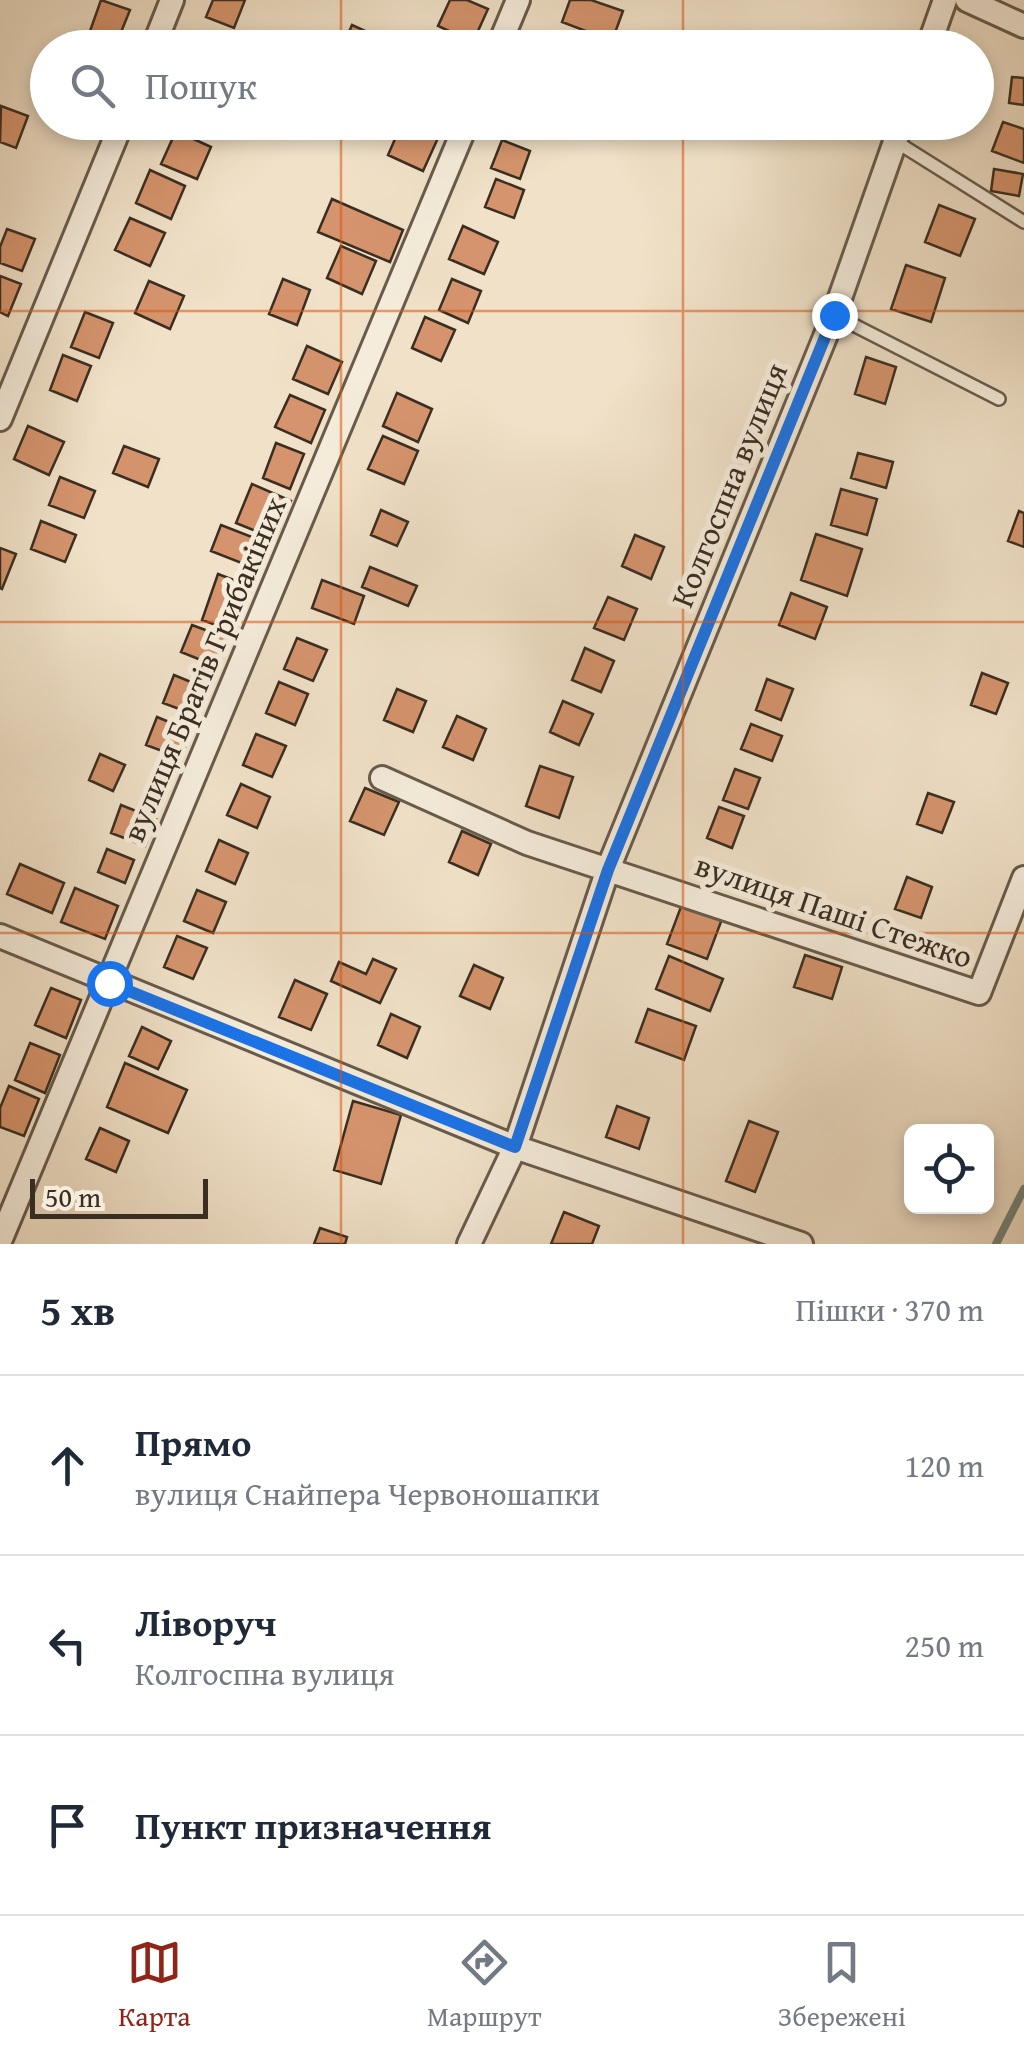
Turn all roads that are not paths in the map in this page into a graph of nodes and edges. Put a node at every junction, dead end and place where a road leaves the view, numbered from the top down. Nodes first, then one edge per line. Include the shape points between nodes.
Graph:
1 (172, 0) edge
2 (518, 0) edge
3 (945, 0) edge
4 (968, 0) edge
5 (1024, 26) edge
6 (160, 30) edge
7 (506, 30) edge
8 (934, 30) edge
9 (115, 140) edge
10 (460, 140) edge
11 (895, 140) edge
12 (909, 140) edge
13 (1024, 222) edge
14 (834, 315) junction
15 (998, 399) dead end
16 (0, 419) edge
17 (382, 778) dead end
18 (608, 870) junction
19 (1024, 878) edge
20 (0, 936) edge
21 (109, 983) junction
22 (515, 1147) junction
23 (0, 1241) edge
24 (470, 1244) edge
25 (801, 1244) edge

1 - 6 street
2 - 7 street
3 - 8 street
4 - 5 street
9 - 16 street
10 - 21 street, вулиця Братів Грибакіних
11 - 14 street, Колгоспна вулиця
12 - 13 lane
14 - 15 lane
14 - 18 street, Колгоспна вулиця
17 - 18 street via 527,844
18 - 19 street, вулиця Паші Стежко via 979,994
18 - 22 street, Колгоспна вулиця
20 - 21 street
21 - 22 street
21 - 23 street, вулиця Братів Грибакіних
22 - 24 street, Колгоспна вулиця
22 - 25 street

